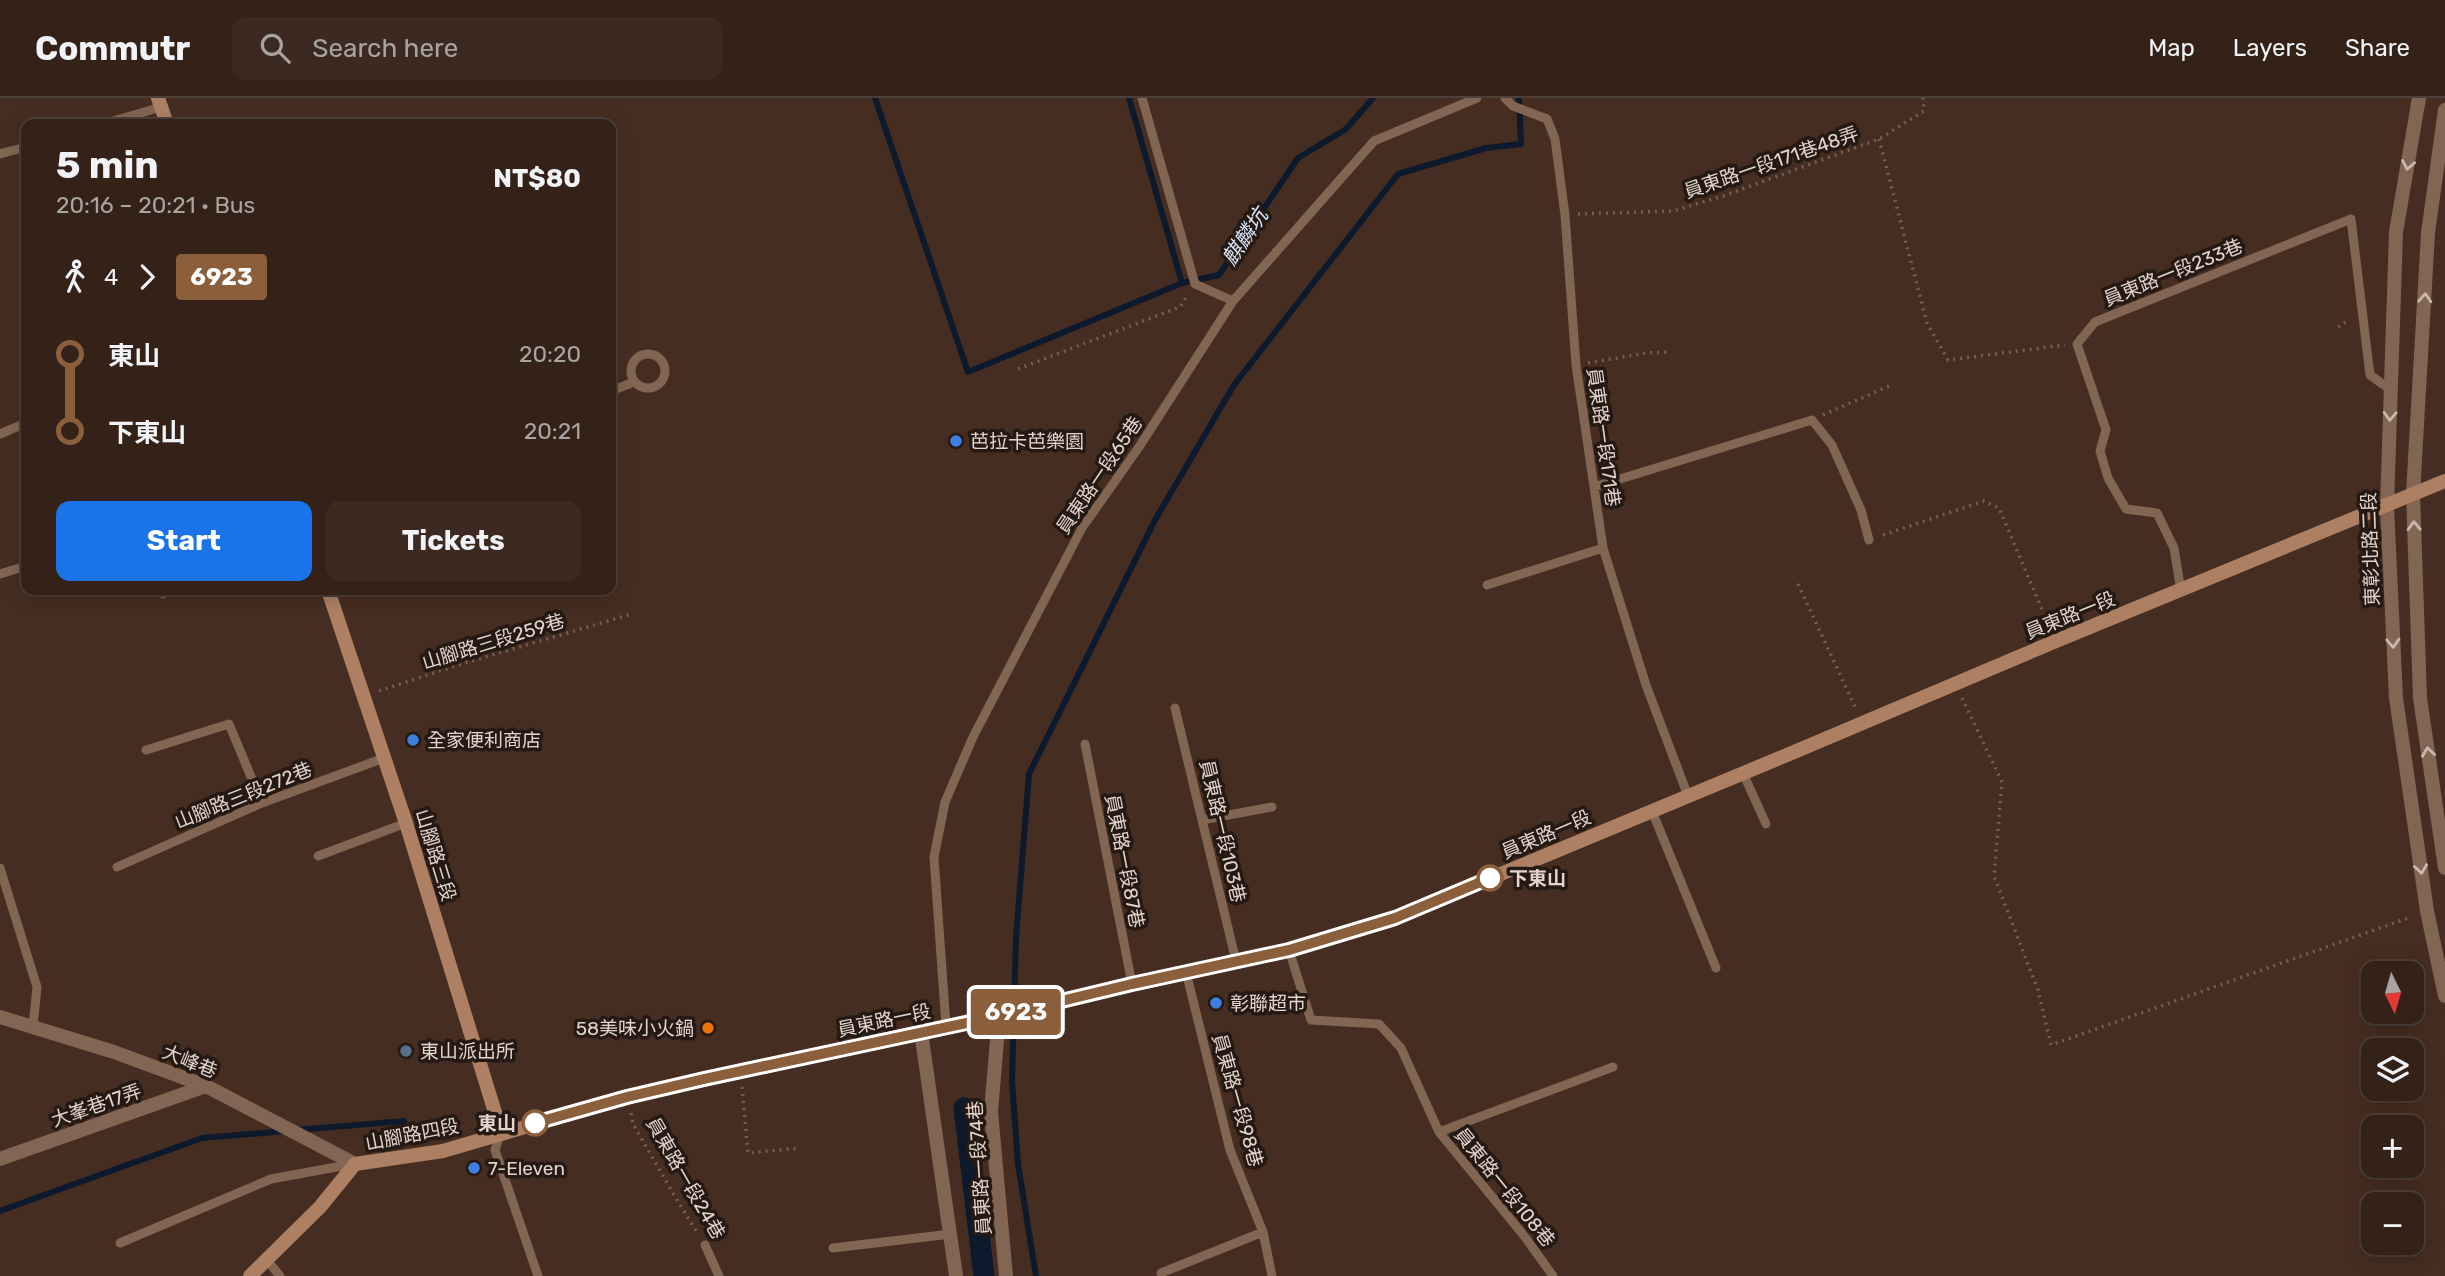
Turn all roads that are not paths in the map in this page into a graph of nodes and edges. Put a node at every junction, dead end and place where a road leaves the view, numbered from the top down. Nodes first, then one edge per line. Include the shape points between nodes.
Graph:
1 (1142, 98) edge
2 (1477, 98) edge
3 (1505, 98) edge
4 (2419, 98) edge
5 (160, 103) edge
6 (2445, 110) edge
7 (117, 119) edge
8 (21, 148) edge
9 (0, 154) edge
10 (1233, 302) junction
11 (634, 382) dead end
12 (616, 389) edge
13 (2390, 390) junction
14 (21, 425) edge
15 (0, 434) edge
16 (2445, 481) edge
17 (1594, 487) junction
18 (2413, 494) junction
19 (2387, 506) junction
20 (1869, 540) road end
21 (1603, 548) junction
22 (21, 568) edge
23 (0, 574) edge
24 (1487, 585) dead end
25 (2181, 591) junction
26 (330, 595) edge
27 (1175, 708) dead end
28 (1085, 744) dead end
29 (146, 750) dead end
30 (384, 758) junction
31 (1743, 773) junction
32 (1688, 796) junction
33 (261, 803) junction
34 (1272, 807) dead end
35 (1652, 811) junction
36 (1202, 820) junction
37 (406, 824) junction
38 (1766, 824) dead end
39 (318, 856) dead end
40 (117, 867) dead end
41 (0, 868) edge
42 (2445, 869) edge
43 (1289, 950) junction
44 (1236, 961) junction
45 (1716, 968) dead end
46 (1186, 972) junction
47 (1132, 984) junction
48 (2445, 996) edge
49 (999, 1016) junction
50 (0, 1017) edge
51 (946, 1026) junction
52 (33, 1027) junction
53 (921, 1032) junction
54 (1613, 1067) dead end
55 (206, 1086) junction
56 (501, 1132) junction
57 (1439, 1132) junction
58 (0, 1159) edge
59 (355, 1164) junction
60 (1263, 1232) junction
61 (951, 1234) junction
62 (120, 1242) dead end
63 (705, 1245) road end
64 (833, 1248) dead end
65 (266, 1259) junction
66 (1161, 1273) dead end
67 (250, 1276) edge
68 (279, 1276) edge
69 (538, 1276) edge
70 (719, 1276) edge
71 (956, 1276) edge
72 (1006, 1276) edge
73 (1272, 1276) edge
74 (1553, 1276) edge

1 - 10 lane via 1195,284
2 - 10 lane, 員東路一段65巷 via 1374,141
3 - 17 lane, 員東路一段171巷 via 1513,106 1547,119 1555,139 1576,365
4 -> 13 street, 東彰北路二段 via 2396,232
5 - 7 lane
18 -> 6 street via 2428,233
8 - 9 lane
10 - 51 lane, 員東路一段65巷 via 1082,528 973,737 945,802 934,857
11 - 12 lane
13 -> 19 street, 東彰北路二段
13 - 25 lane, 員東路一段233巷 via 2370,375 2351,219 2095,322 2077,344 2106,430 2100,451 2108,478 2126,509 2157,513 2174,548
14 - 15 lane
16 - 18 main road, 員東路一段
17 - 20 lane via 1812,420 1832,445
17 - 21 lane, 員東路一段171巷
18 - 19 main road, 員東路一段
42 -> 18 street via 2420,698
19 - 25 main road, 員東路一段
19 -> 48 street, 東彰北路二段 via 2396,698 2427,911
21 - 24 lane
21 - 32 lane, 員東路一段171巷 via 1646,685
22 - 23 lane
25 - 31 main road, 員東路一段
26 - 30 main road, 山腳路三段
27 - 36 lane, 員東路一段103巷
28 - 47 lane, 員東路一段87巷
29 - 33 lane via 229,724
30 - 33 lane, 山腳路三段272巷
30 - 37 main road, 山腳路三段
31 - 32 main road, 員東路一段
31 - 38 lane
32 - 35 main road, 員東路一段
33 - 40 lane, 山腳路三段272巷
34 - 36 lane
35 - 43 main road, 員東路一段 via 1395,918
35 - 45 lane
36 - 44 lane, 員東路一段103巷
37 - 39 lane
37 - 56 main road, 山腳路三段
41 - 52 lane via 37,987
43 - 44 main road, 員東路一段
43 - 57 lane, 員東路一段108巷 via 1311,1020 1379,1024 1401,1048
44 - 46 main road, 員東路一段
46 - 47 main road, 員東路一段
46 - 60 lane, 員東路一段98巷 via 1230,1150
47 - 49 main road, 員東路一段
49 - 51 main road, 員東路一段
49 - 72 street, 員東路一段74巷 via 991,1112
50 - 52 street, 大峰巷
51 - 53 main road, 員東路一段
52 - 55 street, 大峰巷
53 - 56 main road, 員東路一段 via 627,1097
53 - 61 street
54 - 57 lane
55 - 58 street, 大峯巷17弄
55 - 59 street, 大峰巷
56 - 59 main road, 山腳路四段 via 443,1151
56 - 69 lane via 495,1150
57 - 74 lane, 員東路一段108巷
59 - 62 lane via 271,1179
59 - 65 main road, 山腳路四段 via 320,1207
60 - 66 lane
60 - 73 lane, 員東路一段98巷
61 - 64 lane
61 - 71 street
63 - 70 lane, 員東路一段24巷
65 - 67 main road, 山腳路四段
65 - 68 lane

